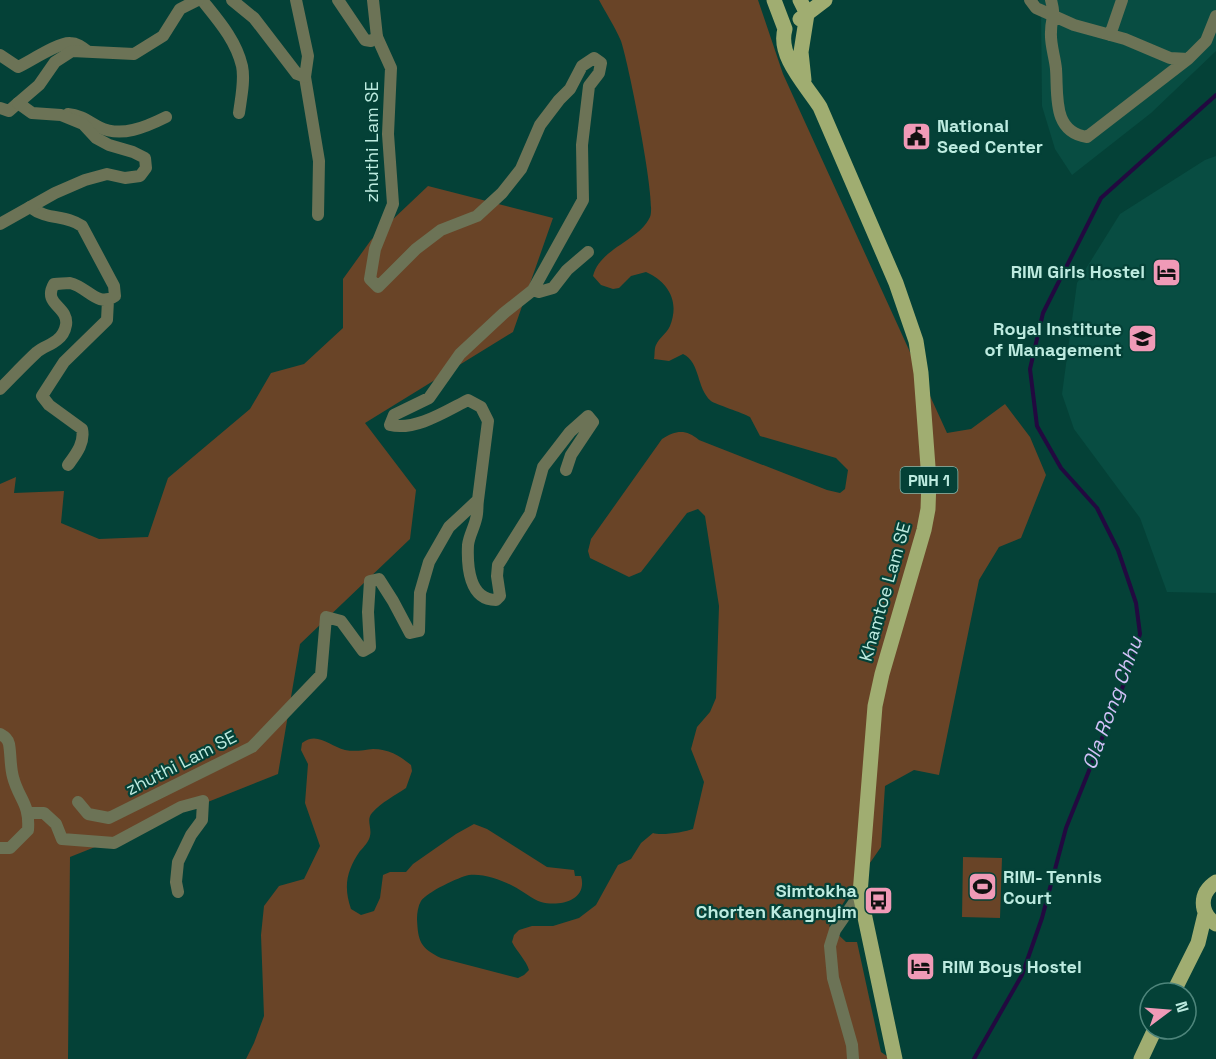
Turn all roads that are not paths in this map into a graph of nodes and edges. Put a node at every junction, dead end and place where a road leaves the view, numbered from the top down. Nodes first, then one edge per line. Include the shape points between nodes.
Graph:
1 (200, 0) edge
2 (232, 0) edge
3 (296, 0) edge
4 (338, 0) edge
5 (373, 0) edge
6 (800, 0) edge
7 (825, 0) edge
8 (1030, 0) edge
9 (1051, 0) edge
10 (1122, 0) edge
11 (776, 2) edge
12 (807, 14) junction
13 (1055, 15) junction
14 (1216, 16) edge
15 (784, 28) junction
16 (1110, 35) junction
17 (377, 37) junction
18 (87, 51) junction
19 (0, 55) edge
20 (1188, 59) junction
21 (305, 77) junction
22 (804, 83) junction
23 (18, 103) junction
24 (0, 108) edge
25 (239, 114) dead end
26 (61, 115) junction
27 (166, 117) dead end
28 (30, 207) junction
29 (318, 215) dead end
30 (0, 224) edge
31 (588, 252) dead end
32 (533, 290) junction
33 (108, 300) junction
34 (0, 389) edge
35 (68, 465) dead end
36 (566, 470) dead end
37 (478, 500) junction
38 (0, 734) edge
39 (78, 802) dead end
40 (29, 813) junction
41 (0, 848) edge
42 (1216, 882) edge
43 (178, 892) dead end
44 (860, 894) junction
45 (1212, 922) edge
46 (1179, 981) edge
47 (1149, 1041) edge
48 (853, 1059) edge
49 (895, 1059) edge
50 (1141, 1059) edge

1 - 18 street via 180,9 163,36 134,54
1 - 25 street via 229,37 242,66
2 - 21 street via 254,18 297,74
3 - 21 street via 308,57
4 - 17 street via 365,40
5 - 17 street
6 - 12 main road
7 - 12 main road
8 - 13 street via 1036,8
9 - 13 street
10 - 16 street
11 - 15 main road, PNH 1
12 - 15 main road
12 - 22 main road, Khamtoe Lam SE / PNH 1 via 800,58
13 - 16 street
13 - 20 street via 1051,31 1056,101 1065,127 1077,136 1087,137
14 - 20 street via 1206,41
15 - 22 main road, Khamtoe Lam SE / PNH 1 via 782,38 787,54
16 - 20 street via 1170,58
17 - 32 street, zhuthi Lam SE via 391,68 388,134 393,204 375,249 370,279 378,288 416,249 441,230 477,216 502,193 521,169 540,125 570,89 582,66 594,58 601,63 589,86 582,145 583,200
18 - 19 street via 70,43 60,45 18,67
18 - 23 street via 72,51 55,62 39,85
21 - 29 street via 319,161
22 - 44 main road, Khamtoe Lam SE / PNH 1 via 820,107 846,165 916,341 929,480 924,530 875,706
23 - 24 street via 9,111
23 - 26 street via 32,113
26 - 27 street via 84,118 118,133
26 - 28 street via 83,124 96,138 146,158 146,168 140,176 107,174 85,180
28 - 30 street
28 - 33 street via 40,215 75,221 82,226 114,286 115,296
31 - 32 street via 553,288
32 - 37 street, zhuthi Lam SE via 460,354 429,398 394,415 390,425 401,427 468,400 481,407 488,421
33 - 34 street via 100,300 69,283 54,284 50,296 65,316 63,334 39,350
33 - 35 street via 107,320 64,362 42,396 82,429 84,437
36 - 37 street via 593,422 588,416 543,467 530,514 498,565 500,596 496,600 479,595 469,576 468,544 477,518
37 - 39 street, zhuthi Lam SE via 449,527 429,562 420,593 419,631 410,633 379,579 370,581 370,647 363,651 341,621 326,617 321,675 252,747 109,818 88,814
38 - 40 street via 9,743 14,780
40 - 41 street via 28,830 10,848
40 - 43 street via 44,813 56,824 62,839 114,843 181,807 203,801 202,820 178,862
42 - 45 main road via 1203,902
44 - 48 street via 835,930 830,946 833,978
44 - 49 main road, Khamtoe Lam SE / PNH 1
45 - 46 main road
47 - 50 main road

